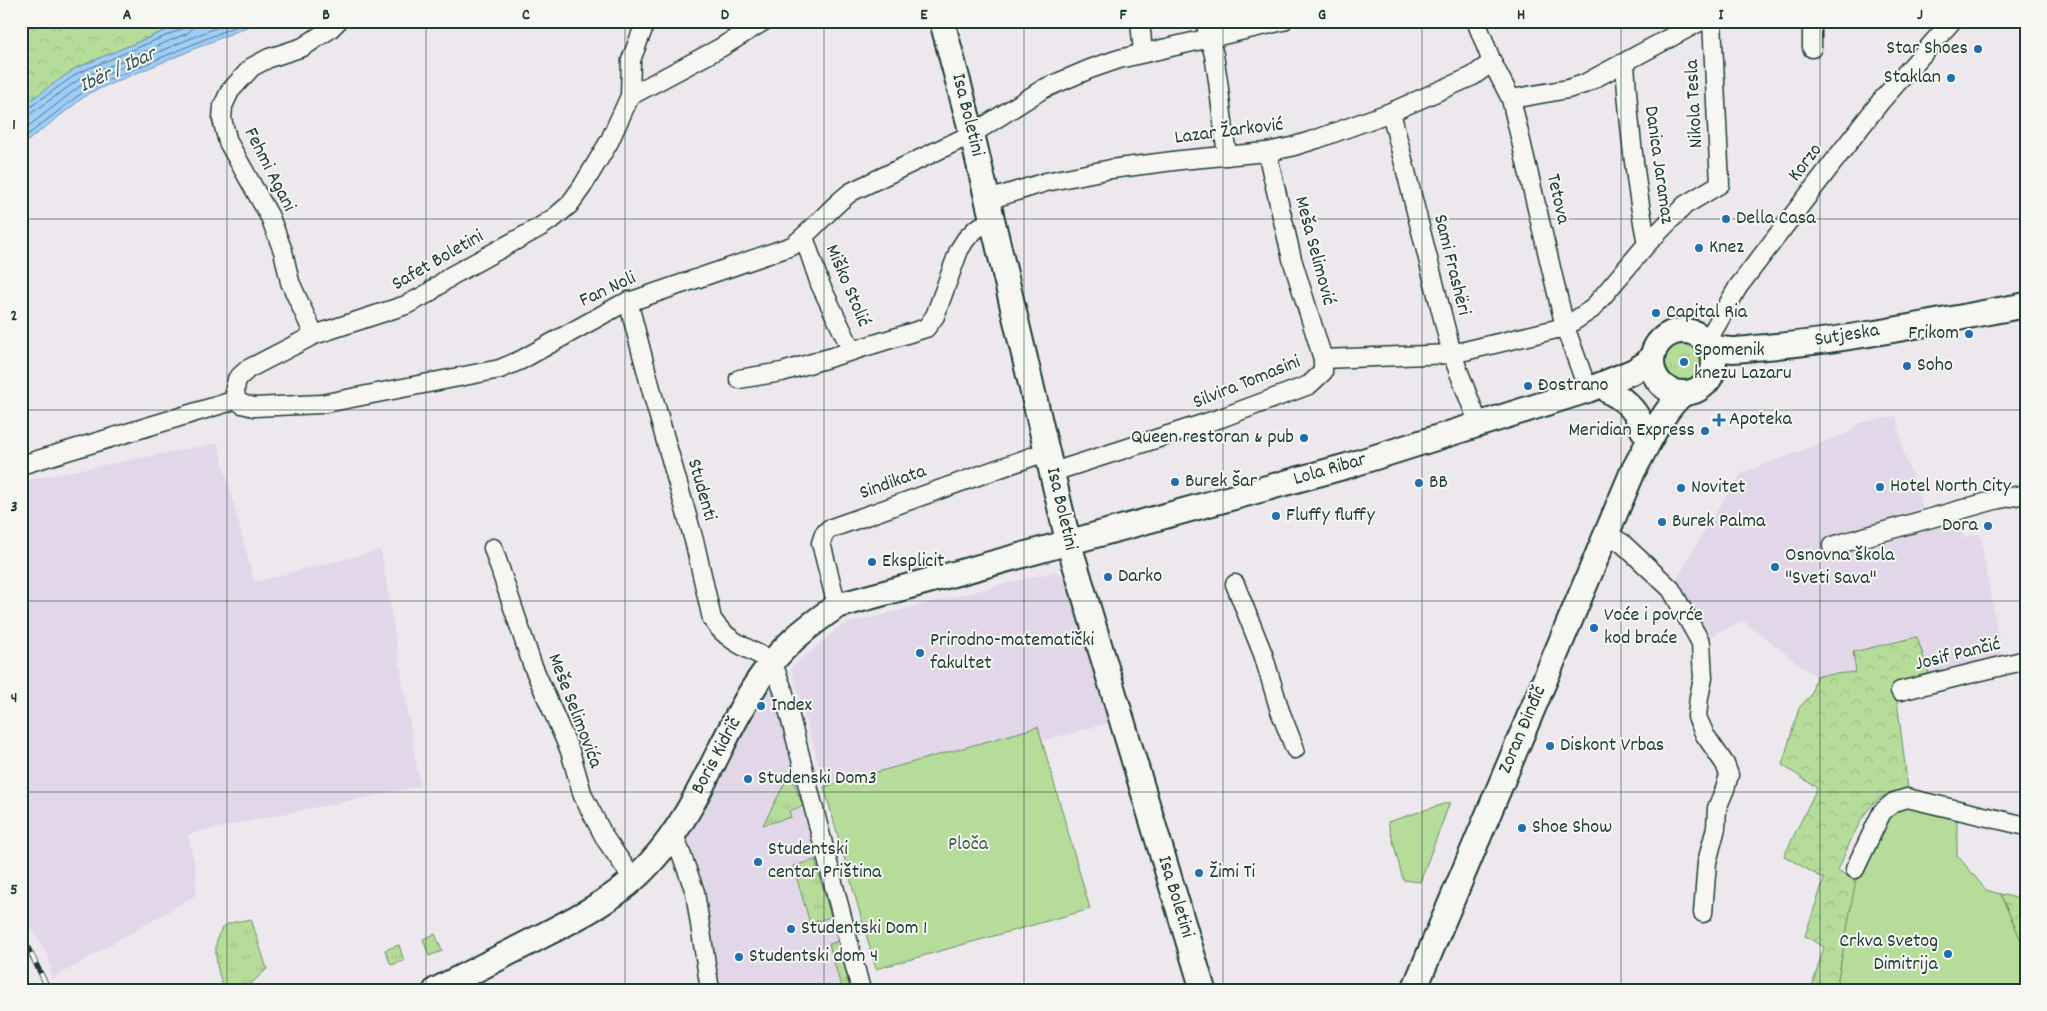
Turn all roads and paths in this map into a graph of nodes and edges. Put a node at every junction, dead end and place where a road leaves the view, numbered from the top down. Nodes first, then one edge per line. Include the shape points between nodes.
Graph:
1 (338, 21) edge
2 (646, 21) edge
3 (764, 21) edge
4 (942, 21) edge
5 (1140, 21) edge
6 (1283, 21) edge
7 (1476, 21) edge
8 (1701, 21) edge
9 (1712, 21) edge
10 (1812, 21) edge
11 (1952, 21) edge
12 (1207, 30) edge
13 (1812, 48) dead end
14 (1144, 53) junction
15 (1492, 62) junction
16 (1625, 64) junction
17 (630, 96) junction
18 (1511, 99) junction
19 (1391, 112) junction
20 (972, 134) junction
21 (1267, 152) junction
22 (1227, 156) junction
23 (990, 210) junction
24 (804, 238) junction
25 (1647, 244) junction
26 (628, 301) junction
27 (2026, 305) edge
28 (1565, 327) junction
29 (314, 334) junction
30 (1708, 342) junction
31 (1787, 345) junction
32 (852, 351) junction
33 (1452, 354) junction
34 (1323, 359) junction
35 (1664, 379) junction
36 (739, 380) dead end
37 (1708, 381) junction
38 (1599, 391) junction
39 (236, 398) junction
40 (1479, 425) junction
41 (1643, 430) junction
42 (1050, 461) junction
43 (21, 465) edge
44 (1633, 471) junction
45 (2026, 494) edge
46 (1606, 533) junction
47 (1068, 541) junction
48 (1832, 546) dead end
49 (493, 548) dead end
50 (1235, 584) dead end
51 (837, 606) junction
52 (2026, 660) edge
53 (772, 661) junction
54 (1900, 691) dead end
55 (1294, 749) dead end
56 (2026, 826) edge
57 (674, 834) junction
58 (1855, 869) dead end
59 (634, 880) junction
60 (1703, 913) dead end
61 (1418, 986) edge
62 (436, 990) edge
63 (710, 990) edge
64 (861, 990) edge
65 (1203, 990) edge

1 - 29 street, Fehmi Agani via 302,47 252,67 230,91 222,106 228,142 270,217 290,282
2 - 17 street via 631,60
3 - 17 street
4 - 20 street, Isa Boletini
5 - 14 street
6 - 12 street, Fan Noli
7 - 15 street, Tetova
8 - 16 street
9 - 25 street, Nikola Tesla via 1720,184 1685,205
10 - 13 street
11 - 30 street, Korzo via 1881,101 1738,286
12 - 14 street, Fan Noli
12 - 22 street via 1218,81
14 - 20 street, Fan Noli via 1090,69 1043,89
15 - 18 street, Tetova
15 - 19 street, Lazar Žarković via 1473,76
16 - 18 street via 1568,89
16 - 25 street, Danica Jaramaz via 1633,161
17 - 29 street, Safet Boletini via 609,142 582,187 555,217 406,305
18 - 28 street, Tetova
19 - 21 street, Lazar Žarković via 1317,140
19 - 33 street, Sami Frashëri
20 - 23 street, Isa Boletini
20 - 24 street, Fan Noli via 851,192 839,200
21 - 22 street, Lazar Žarković
21 - 34 street, Meša Selimović via 1292,259
22 - 23 street, Lazar Žarković via 1111,169 1046,182
23 - 32 street, Miško Stolić via 959,250 935,316 926,328
23 - 42 street, Isa Boletini
24 - 26 street, Fan Noli via 792,246
24 - 32 street, Miško Stolić via 820,284
25 - 28 street, Danica Jaramaz via 1592,309
26 - 39 street, Fan Noli via 500,369 321,404 254,407 242,404
26 - 53 street, Studenti via 695,544 712,619 718,629 742,647
27 - 31 street, Sutjeska
28 - 33 street, Silvira Tomasini
28 - 38 street, Tetova
29 - 39 street, Safet Boletini via 248,369 237,379
30 - 31 street, Sutjeska via 1716,348 1730,350
30 - 35 street, Sutjeska via 1698,334 1678,330 1661,339 1655,347
30 - 37 street via 1715,363
31 - 37 street, Sutjeska via 1730,367
32 - 36 street, Miško Stolić via 782,372
33 - 34 street, Silvira Tomasini
33 - 40 street, Sami Frashëri
34 - 42 street, Silvira Tomasini via 1323,372 1309,385 1221,418
35 - 37 street, Sutjeska via 1702,388
35 - 38 street, Lola Ribar via 1647,362
35 - 41 street, Zoran Đinđič
35 - 44 street, Zoran Đinđič via 1676,399
38 - 40 street, Lola Ribar
38 - 41 street via 1623,399 1632,408
39 - 43 street
40 - 47 street, Lola Ribar via 1338,468
41 - 44 street, Zoran Đinđič
42 - 47 street, Isa Boletini
42 - 51 street, Sindikata via 829,529 821,543
44 - 46 street, Zoran Đinđič
45 - 48 street
46 - 60 street via 1671,589 1701,643 1703,678 1698,697 1698,717 1729,775 1717,808 1716,828 1707,862
46 - 61 street, Zoran Đinđič
47 - 51 street, Boris Kidrič
47 - 65 street, Isa Boletini
49 - 59 street, Meše Selimovića via 532,664 570,751 583,796 606,840
50 - 55 street via 1263,654
51 - 53 street, Boris Kidrič via 793,638
52 - 54 street, Josif Pančić
53 - 57 street, Boris Kidrič via 745,703
53 - 64 street via 783,690
56 - 58 street via 1907,798 1894,802 1882,812
57 - 59 street, Boris Kidrič
57 - 63 street via 695,892
59 - 62 street, Boris Kidrič via 585,914

